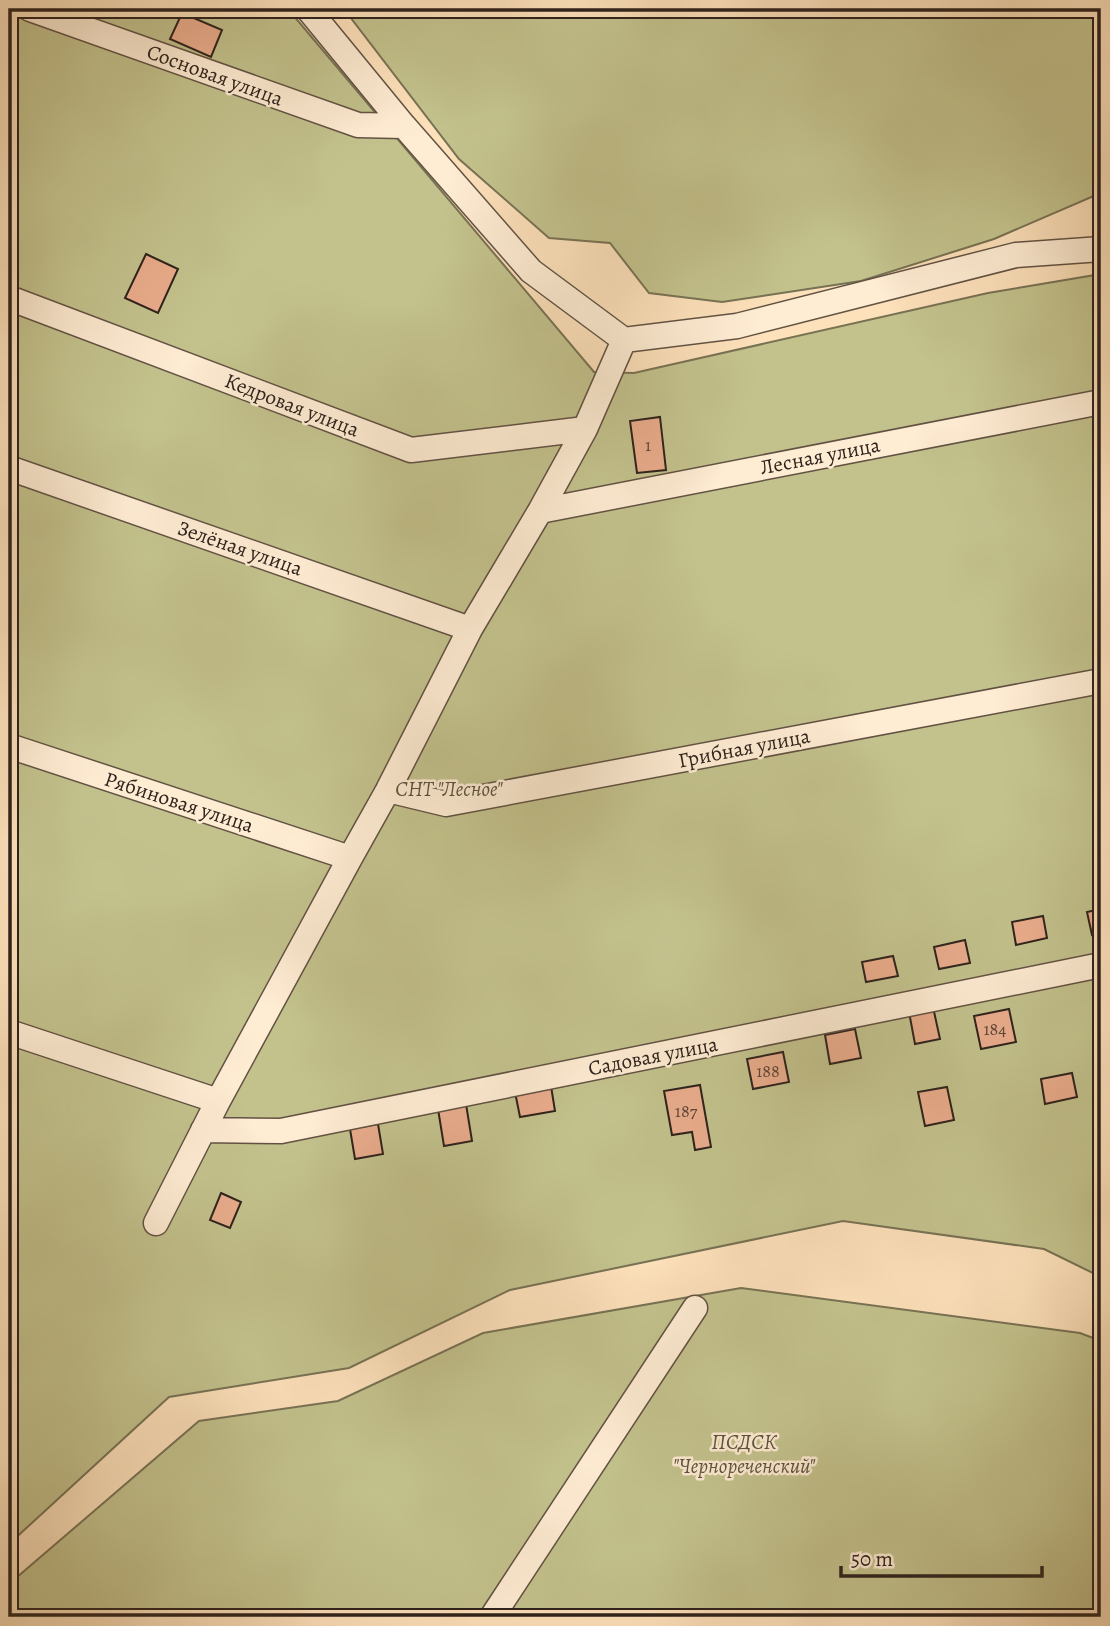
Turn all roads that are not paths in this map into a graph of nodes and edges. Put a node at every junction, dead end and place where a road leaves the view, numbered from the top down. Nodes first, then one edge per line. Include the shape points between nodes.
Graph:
1 (30, 9) edge
2 (308, 9) edge
3 (404, 126) junction
4 (1101, 249) edge
5 (9, 298) edge
6 (624, 340) junction
7 (1101, 402) edge
8 (585, 429) junction
9 (9, 468) edge
10 (540, 511) junction
11 (470, 629) junction
12 (1101, 681) edge
13 (9, 746) edge
14 (388, 790) junction
15 (349, 858) junction
16 (1101, 965) edge
17 (9, 1032) edge
18 (218, 1101) junction
19 (203, 1130) junction
20 (156, 1223) dead end
21 (695, 1308) dead end
22 (503, 1615) edge

1 - 3 street, Сосновая улица via 358,125
2 - 3 street
3 - 6 street via 531,271
4 - 6 street via 1016,255 737,326
5 - 8 street, Кедровая улица via 411,450
6 - 8 street
7 - 10 street, Лесная улица
8 - 10 street
9 - 11 street, Зелёная улица
10 - 11 street
11 - 14 street
12 - 14 street, Грибная улица via 446,804
13 - 15 street, Рябиновая улица
14 - 15 street
15 - 18 street
16 - 19 street, Садовая улица via 281,1131
17 - 18 street
18 - 19 street
19 - 20 street
21 - 22 street

